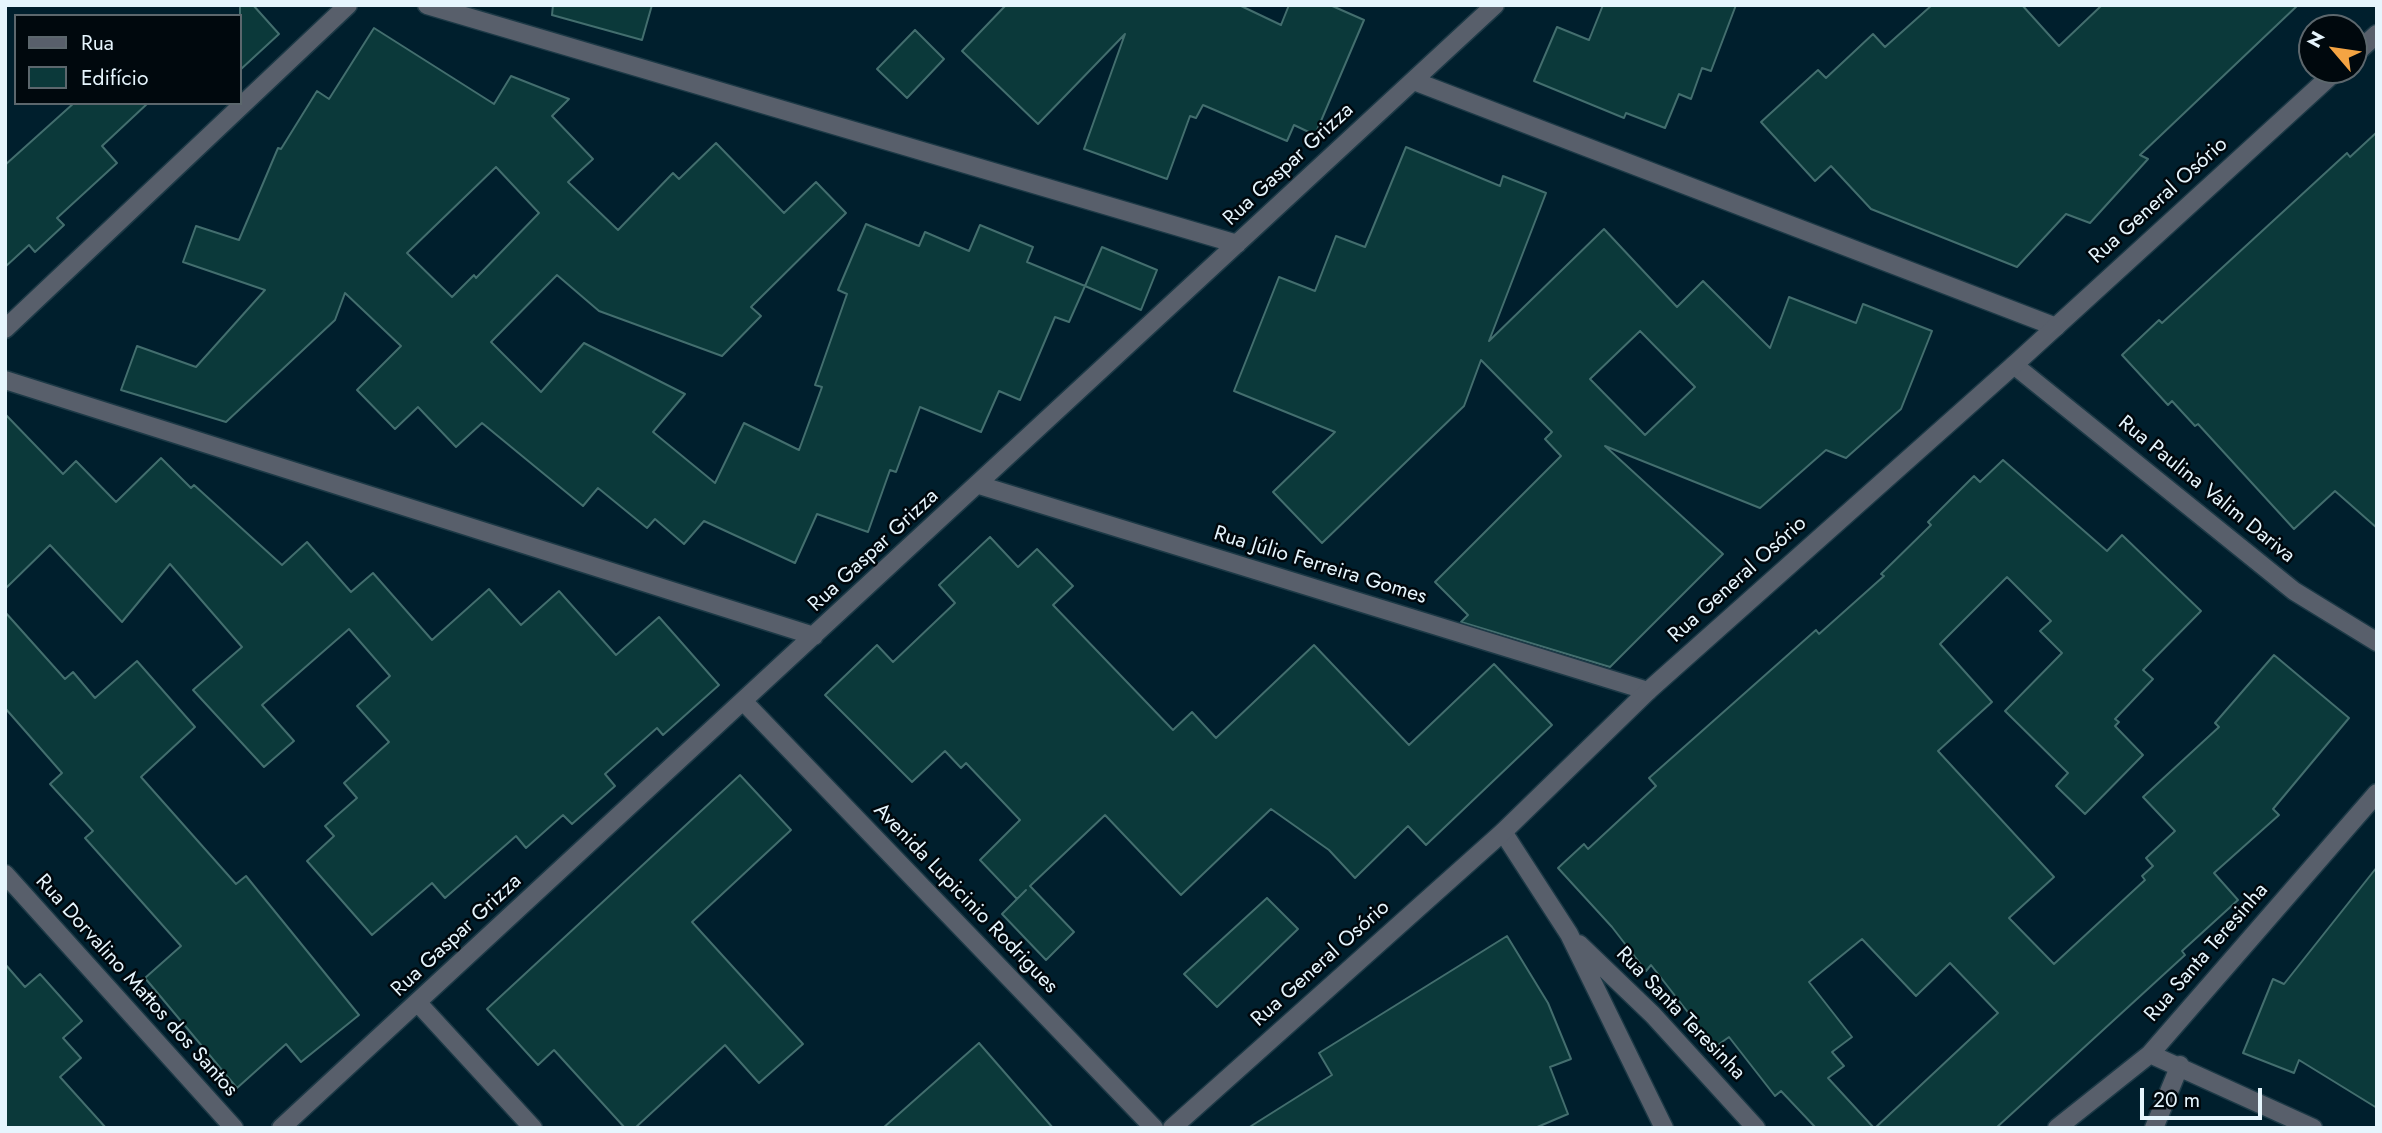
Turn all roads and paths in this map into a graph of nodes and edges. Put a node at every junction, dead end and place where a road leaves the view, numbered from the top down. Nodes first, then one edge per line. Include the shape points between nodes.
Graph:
1 (348, 5) edge
2 (427, 5) edge
3 (1495, 5) edge
4 (1414, 81) junction
5 (2322, 84) edge
6 (1237, 244) junction
7 (2056, 327) junction
8 (5, 329) edge
9 (2014, 365) junction
10 (5, 380) edge
11 (979, 485) junction
12 (814, 636) junction
13 (2377, 642) edge
14 (1648, 691) junction
15 (744, 702) junction
16 (2377, 793) edge
17 (1503, 832) junction
18 (5, 874) edge
19 (1569, 934) junction
20 (418, 1003) junction
21 (2150, 1054) junction
22 (2180, 1065) junction
23 (234, 1128) edge
24 (281, 1128) edge
25 (533, 1128) edge
26 (1154, 1128) edge
27 (1172, 1128) edge
28 (1664, 1128) edge
29 (1756, 1128) edge
30 (2057, 1128) edge
31 (2154, 1128) edge
32 (2313, 1128) edge

1 - 8 street
2 - 6 street
3 - 4 street, Rua Gaspar Grizza
4 - 6 street, Rua Gaspar Grizza
4 - 7 street
5 - 7 street, Rua General Osório
6 - 11 street, Rua Gaspar Grizza
7 - 9 street, Rua General Osório
9 - 13 street, Rua Paulina Valim Dariva via 2294,590
9 - 14 street, Rua General Osório
10 - 12 street
11 - 12 street, Rua Gaspar Grizza
11 - 14 street, Rua Júlio Ferreira Gomes
12 - 15 street, Rua Gaspar Grizza
14 - 17 street, Rua General Osório
15 - 20 street, Rua Gaspar Grizza
15 - 26 street, Avenida Lupicinio Rodrigues
16 - 21 street, Rua Santa Teresinha
17 - 19 street
17 - 27 street, Rua General Osório
18 - 23 street, Rua Dorvalino Mattos dos Santos
19 - 28 street
19 - 29 street, Rua Santa Teresinha via 1653,1015
20 - 24 street, Rua Gaspar Grizza
20 - 25 street
21 - 22 street
21 - 30 street, Rua Santa Teresinha
22 - 31 street
22 - 32 street

